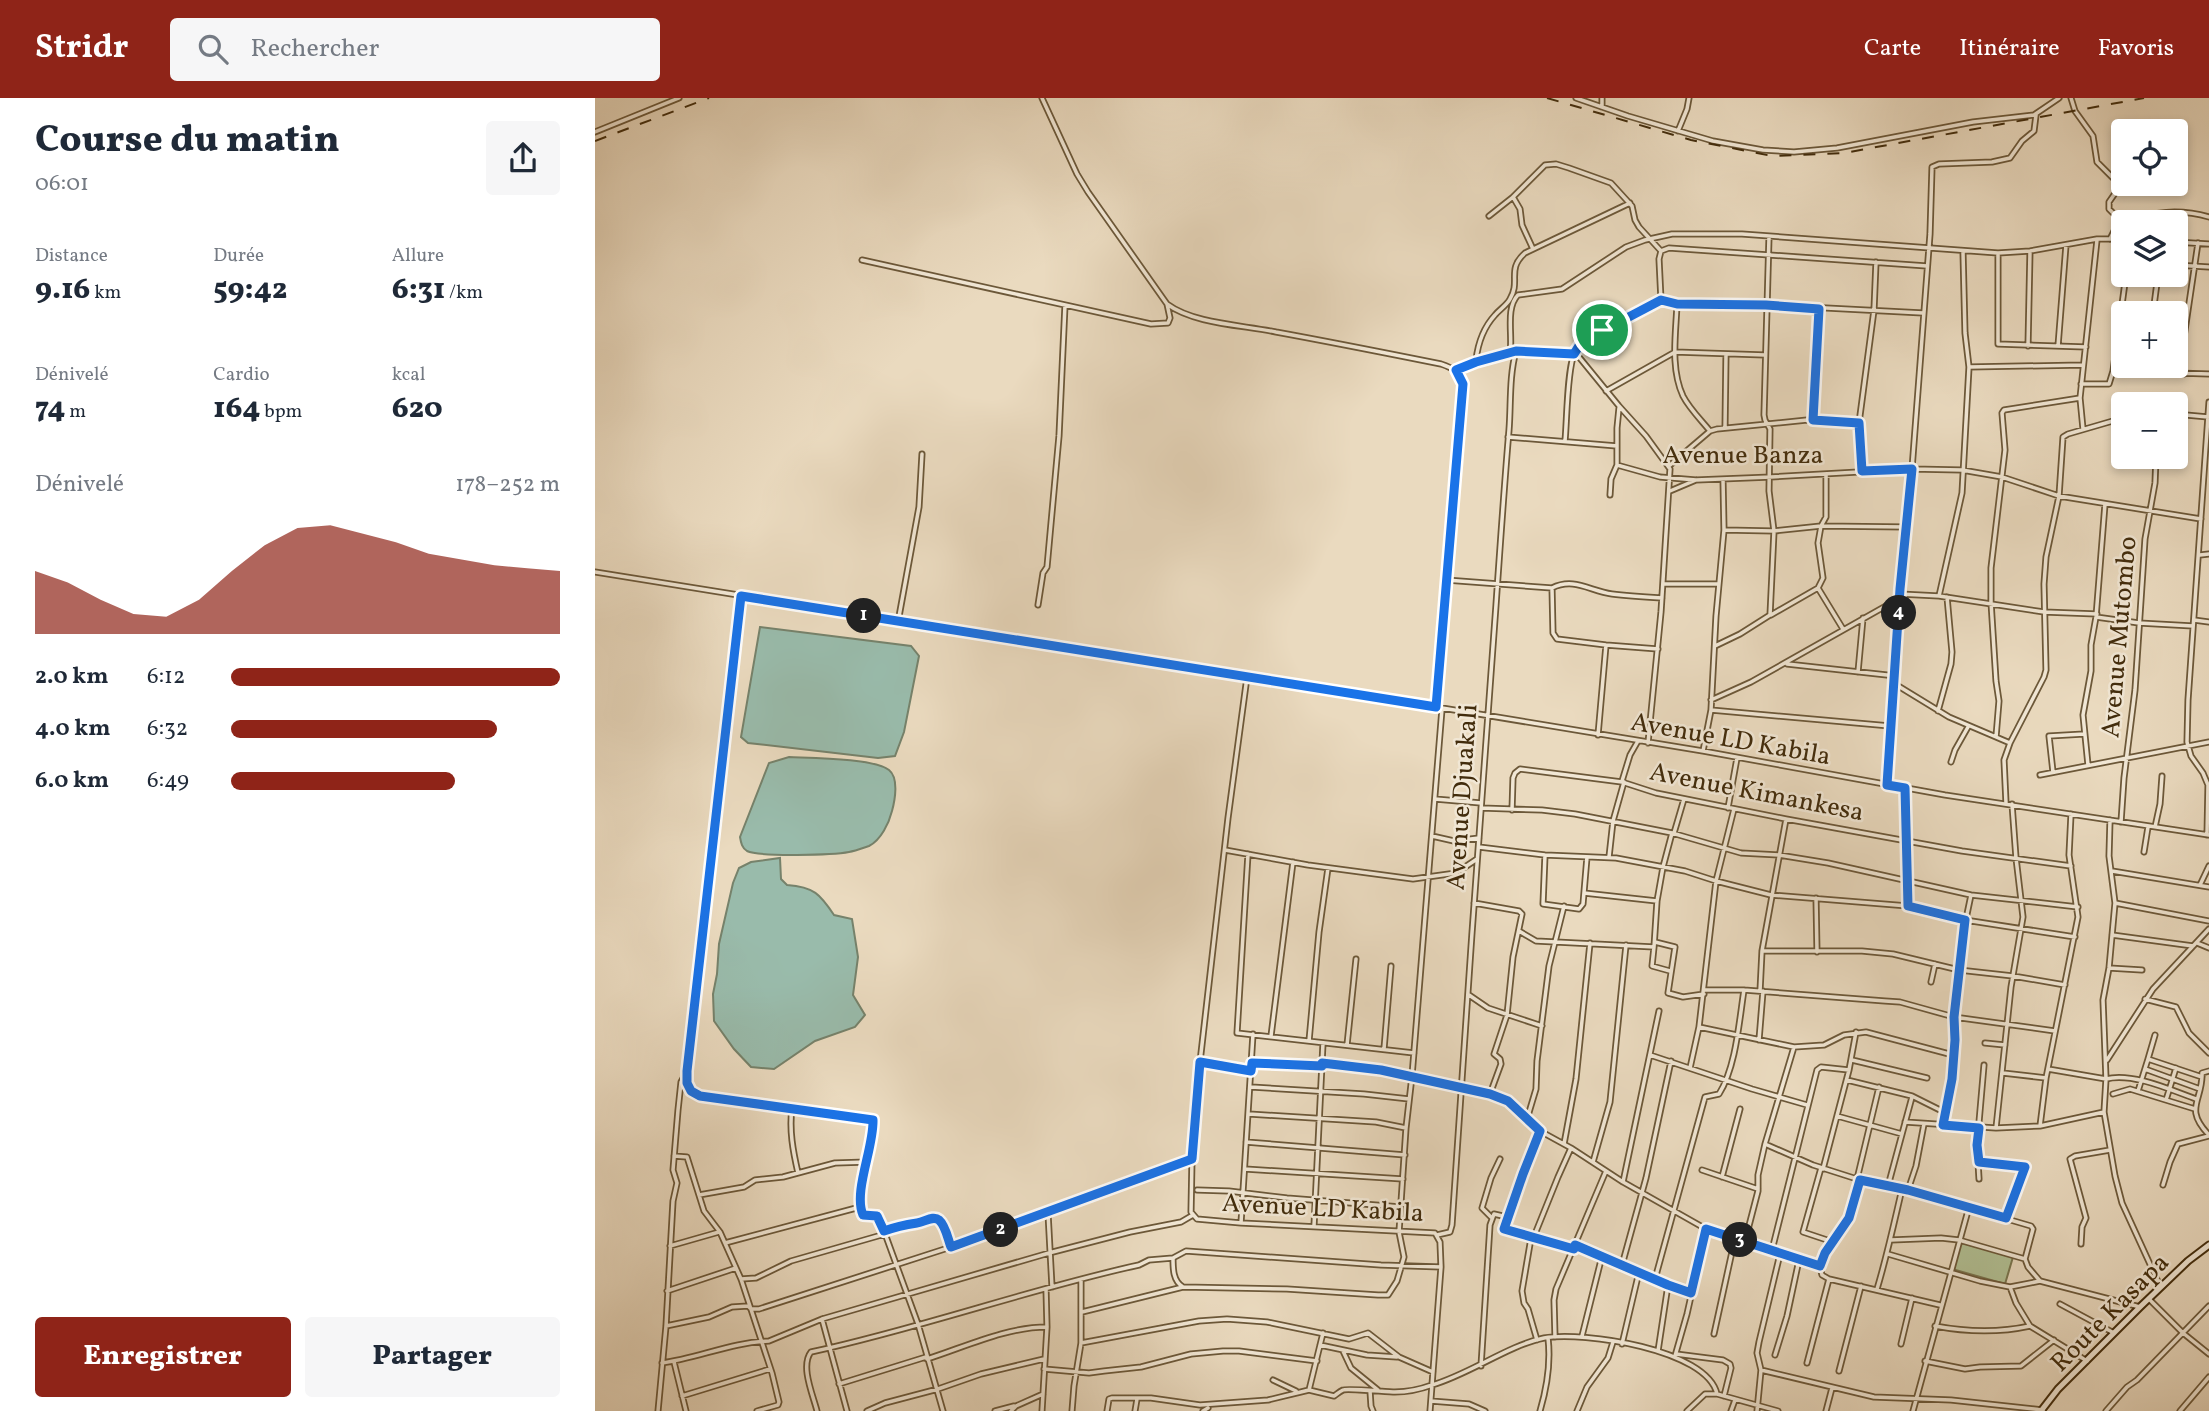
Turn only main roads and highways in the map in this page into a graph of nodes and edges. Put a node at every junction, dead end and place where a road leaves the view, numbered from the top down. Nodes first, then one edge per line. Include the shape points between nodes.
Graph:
1 (2209, 1245) edge
2 (2043, 1410) edge

1 - 2 main road, Route Kasapa via 2140,1307

